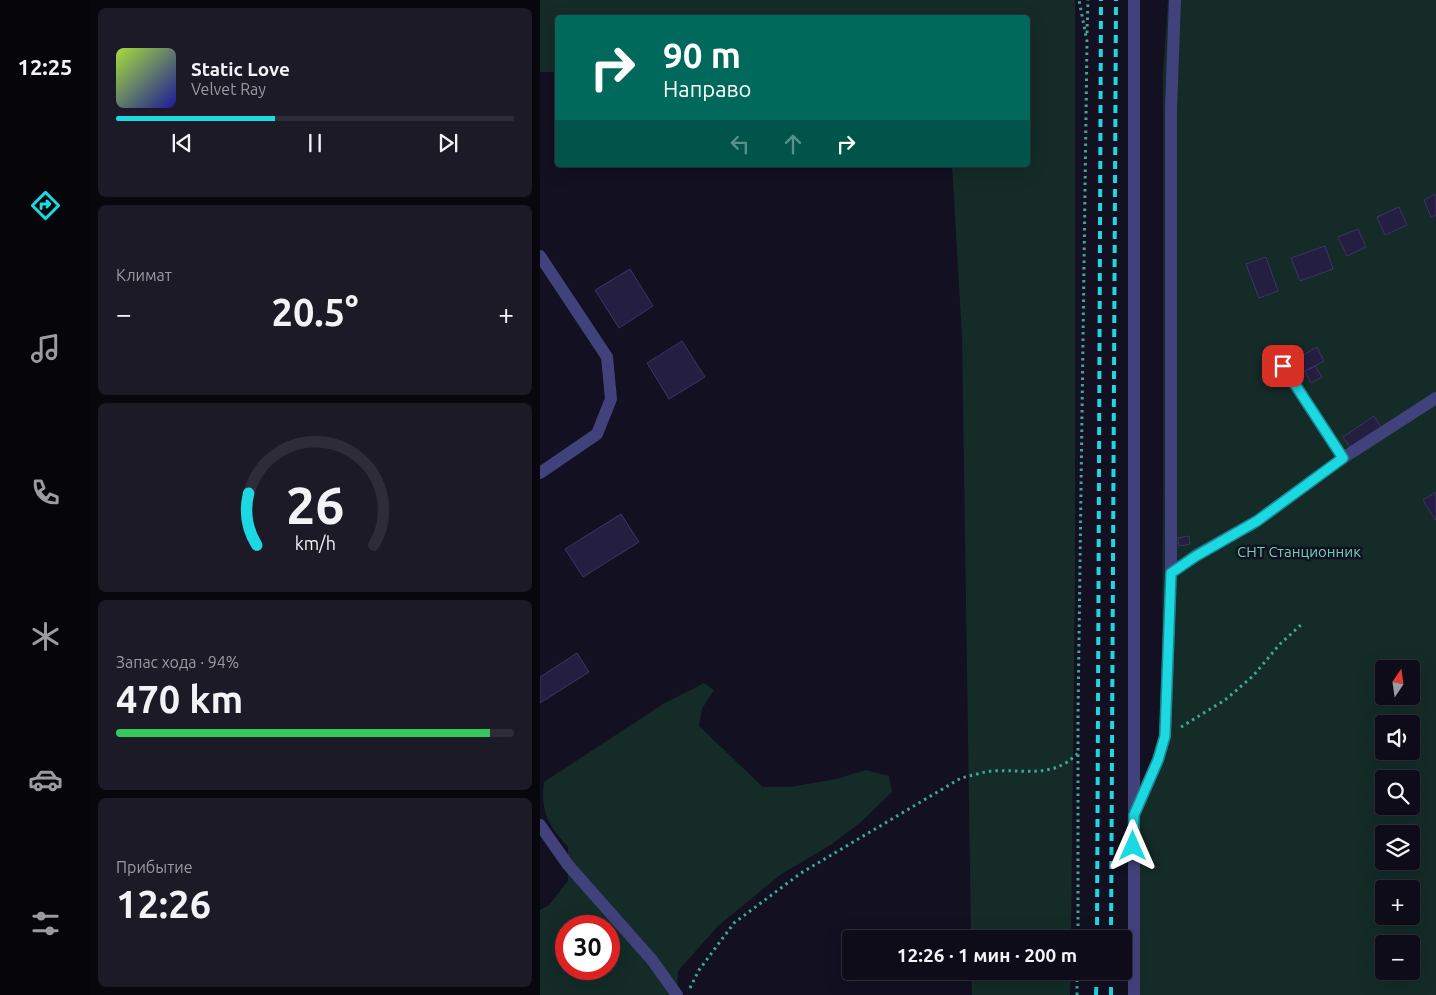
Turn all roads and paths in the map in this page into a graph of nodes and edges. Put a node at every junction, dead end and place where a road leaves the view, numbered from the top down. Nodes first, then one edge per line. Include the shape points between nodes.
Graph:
1 (1079, 0) edge
2 (1088, 0) edge
3 (1134, 0) edge
4 (1175, 0) edge
5 (1087, 41) junction
6 (540, 256) edge
7 (1286, 351) dead end
8 (1436, 398) edge
9 (1343, 458) junction
10 (540, 473) edge
11 (1171, 573) junction
12 (1303, 623) dead end
13 (1165, 736) junction
14 (1078, 752) junction
15 (1134, 815) junction
16 (540, 825) edge
17 (1078, 930) edge
18 (1077, 980) edge
19 (677, 995) edge
20 (687, 995) edge
21 (1077, 995) edge
22 (1134, 995) edge

1 - 5 path
2 - 5 path
3 - 15 street
4 - 11 street via 1171,119
5 - 14 path
6 - 10 street via 608,357 611,399 597,434
7 - 9 street via 1283,366
8 - 9 street
9 - 11 street via 1257,521
11 - 13 street
12 - 13 path via 1253,676 1225,700
13 - 15 street
14 - 17 path
14 - 20 path via 1068,763 1051,770 990,771 961,778 801,873 734,924 699,970
15 - 22 street
16 - 19 street via 568,865 652,960
18 - 21 path

